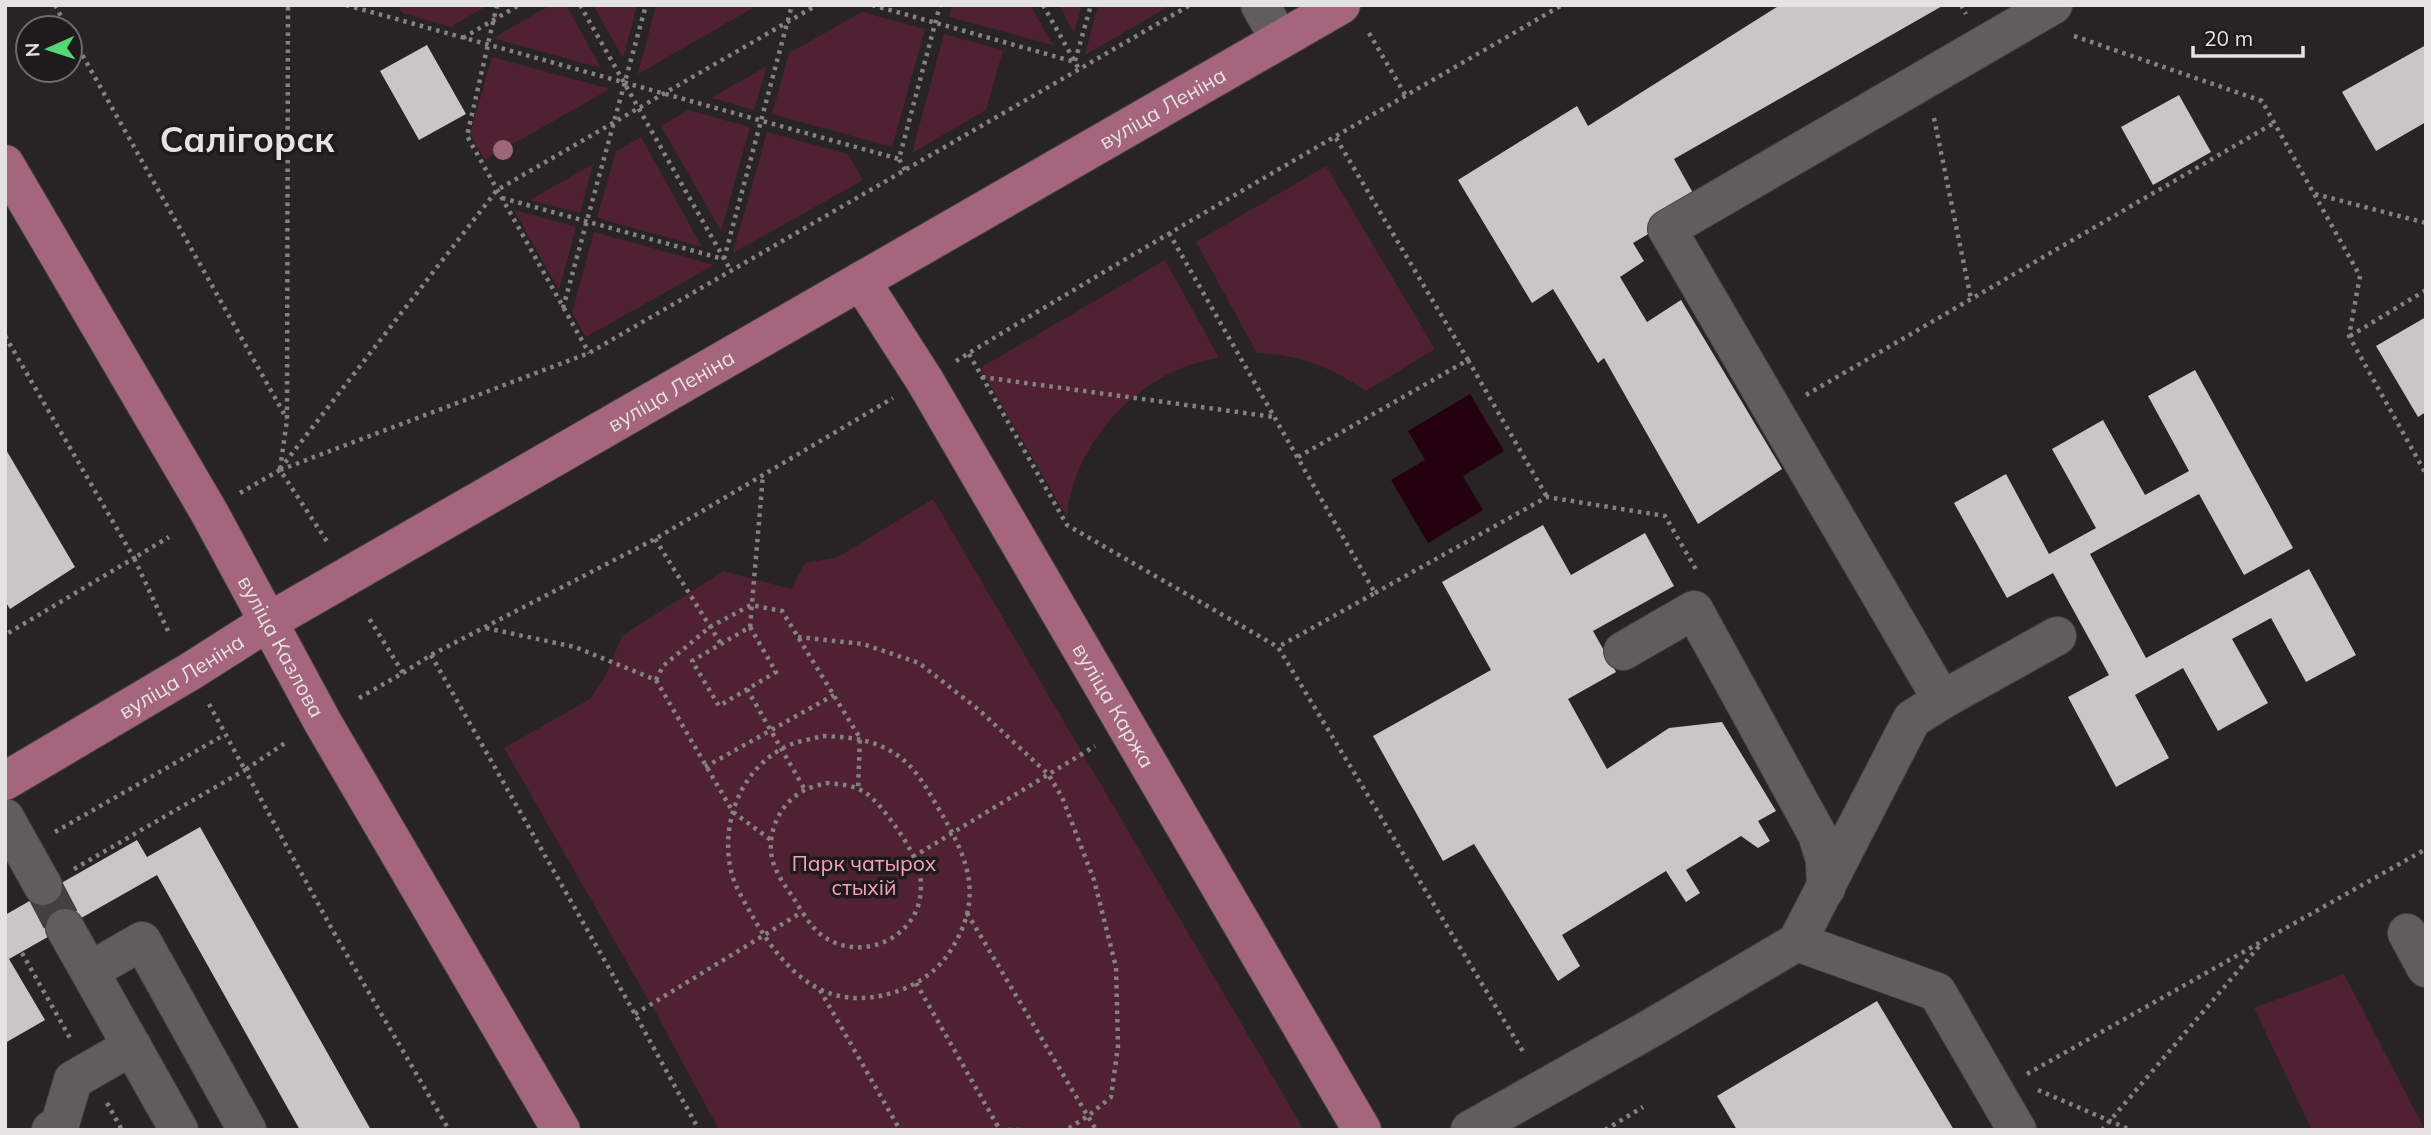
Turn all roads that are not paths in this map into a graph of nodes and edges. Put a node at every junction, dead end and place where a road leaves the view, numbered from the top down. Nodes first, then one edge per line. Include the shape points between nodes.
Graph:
1 (1260, 5) edge
2 (1341, 5) edge
3 (2040, 13) edge
4 (1280, 40) junction
5 (5, 164) edge
6 (861, 281) junction
7 (268, 622) junction
8 (2057, 636) dead end
9 (1623, 651) dead end
10 (1942, 700) junction
11 (5, 781) edge
12 (5, 818) edge
13 (45, 885) tunnel mouth
14 (1826, 888) junction
15 (65, 928) tunnel mouth
16 (2407, 933) dead end
17 (1797, 942) junction
18 (2426, 968) edge
19 (90, 971) junction
20 (132, 1046) junction
21 (51, 1130) edge
22 (179, 1130) edge
23 (247, 1130) edge
24 (561, 1130) edge
25 (1362, 1130) edge
26 (1470, 1130) edge
27 (2017, 1130) edge

1 - 4 lane
2 - 4 main road, вуліца Леніна
3 - 10 lane via 1667,229
4 - 6 main road, вуліца Леніна
5 - 7 main road, вуліца Казлова
6 - 7 main road, вуліца Леніна
6 - 25 main road, вуліца Каржа via 909,389
7 - 11 main road, вуліца Леніна
7 - 24 main road, вуліца Казлова
8 - 10 lane
9 - 14 lane via 1694,610 1817,834 1825,860
10 - 14 lane via 1912,719
12 - 13 lane
14 - 17 lane
15 - 19 lane
16 - 18 lane
17 - 26 lane
17 - 27 lane via 1937,992
19 - 20 lane
19 - 23 lane via 142,941
20 - 21 lane via 73,1080 60,1124
20 - 22 lane

